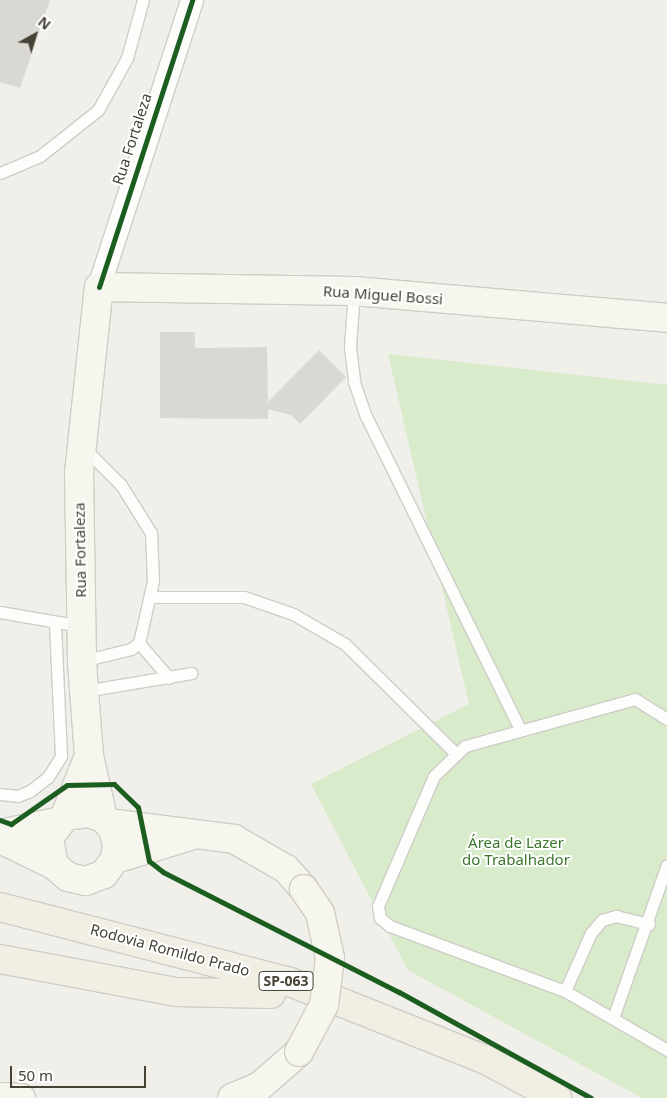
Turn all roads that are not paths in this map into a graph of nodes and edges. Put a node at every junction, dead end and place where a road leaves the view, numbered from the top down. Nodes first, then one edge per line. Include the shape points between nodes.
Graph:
1 (143, 0) edge
2 (192, 0) edge
3 (0, 173) edge
4 (99, 287) junction
5 (354, 291) junction
6 (667, 318) edge
7 (82, 446) junction
8 (151, 597) junction
9 (0, 612) edge
10 (55, 622) junction
11 (81, 626) junction
12 (139, 642) junction
13 (82, 662) junction
14 (192, 674) dead end
15 (168, 678) junction
16 (84, 691) junction
17 (667, 719) edge
18 (520, 729) junction
19 (455, 753) junction
20 (89, 756) junction
21 (0, 794) edge
22 (61, 819) junction
23 (106, 821) junction
24 (202, 833) junction
25 (0, 834) edge
26 (0, 839) edge
27 (115, 859) junction
28 (54, 865) junction
29 (667, 865) edge
30 (663, 892) edge
31 (0, 907) edge
32 (0, 916) edge
33 (649, 924) junction
34 (0, 959) edge
35 (565, 991) junction
36 (271, 994) junction
37 (613, 1018) junction
38 (667, 1050) edge
39 (0, 1097) edge
40 (21, 1098) edge
41 (232, 1098) edge
42 (530, 1098) edge
43 (557, 1098) edge

1 - 3 lane via 127,58 98,110 40,156
2 - 4 street, Rua Fortaleza
4 - 5 main road, Rua Miguel Bossi
4 - 7 main road, Rua Fortaleza
5 - 6 main road, Rua Miguel Bossi
5 - 18 lane via 350,347 354,382 366,416
7 - 8 lane via 121,485 151,533
7 - 11 main road, Rua Fortaleza
8 - 12 lane
8 - 19 lane via 244,597 293,614 345,644
9 - 10 lane
10 - 11 lane
10 - 21 lane via 61,756 39,785 18,796
11 - 13 main road, Rua Fortaleza
12 - 13 lane via 131,649
12 - 15 lane
13 - 16 main road, Rua Fortaleza
14 - 15 lane
15 - 16 lane
16 - 20 main road, Rua Fortaleza
17 - 18 lane via 635,699
18 - 19 lane
19 - 35 lane via 434,776 385,884 378,906 380,918 390,926
20 - 22 main road, Rua Fortaleza
20 - 23 main road, Rua Fortaleza
22 - 23 main road via 89,813
22 - 25 main road
22 - 28 main road via 49,838
23 - 24 main road
23 - 27 main road via 117,844
24 - 27 main road
24 - 41 main road, bridge via 234,839 264,853 304,889 320,913 330,958 324,1005 299,1052 260,1086
26 - 28 main road
27 - 28 main road via 104,874 86,881 68,877
29 - 30 lane
30 - 33 lane
31 - 43 main road, Rodovia Romildo Prado / SP-063 via 290,982 486,1060
32 - 36 main road, Rodovia Romildo Prado / SP-063
33 - 35 lane via 616,916 602,920 590,932
33 - 37 lane
34 - 36 main road via 176,992
35 - 37 lane
36 - 42 main road, Rodovia Romildo Prado / SP-063 via 378,1026 480,1070
37 - 38 lane
39 - 40 main road

